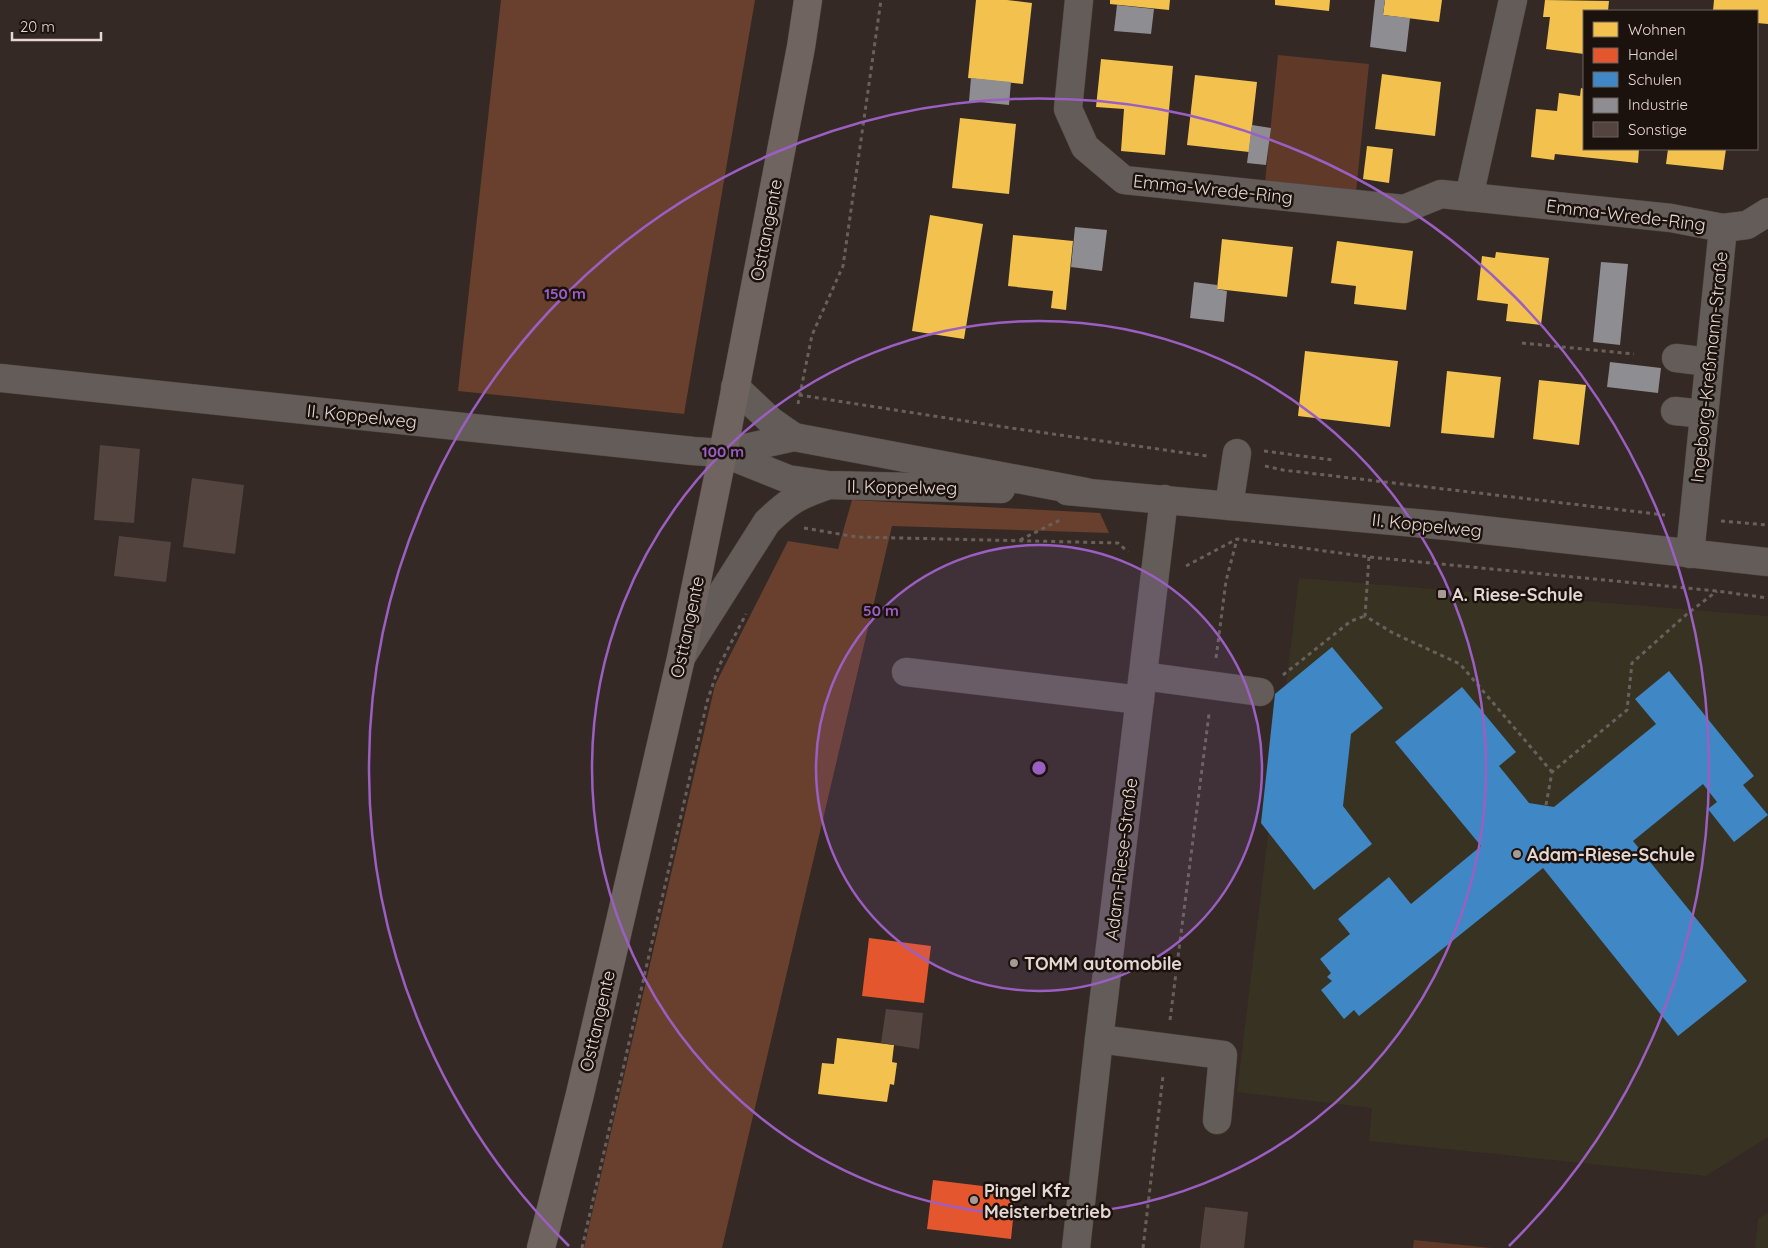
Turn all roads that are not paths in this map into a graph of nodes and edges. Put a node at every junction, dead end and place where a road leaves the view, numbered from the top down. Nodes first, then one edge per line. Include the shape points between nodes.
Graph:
1 (808, 0) edge
2 (1079, 0) edge
3 (1513, 0) edge
4 (1469, 197) junction
5 (1768, 212) edge
6 (1724, 228) junction
7 (1676, 358) dead end
8 (1710, 362) junction
9 (0, 378) edge
10 (735, 386) junction
11 (1675, 411) dead end
12 (1704, 414) junction
13 (794, 437) junction
14 (723, 453) junction
15 (1243, 454) road end
16 (828, 485) junction
17 (1086, 492) junction
18 (1164, 499) junction
19 (1239, 507) junction
20 (1690, 554) junction
21 (1768, 562) edge
22 (682, 658) junction
23 (906, 672) dead end
24 (1141, 688) junction
25 (1260, 692) road end
26 (1099, 1040) junction
27 (1217, 1120) dead end
28 (541, 1248) edge
29 (1076, 1248) edge

1 - 10 main road, Osttangente
2 - 4 street, Emma-Wrede-Ring via 1068,110 1085,147 1124,180 1404,209 1441,194
3 - 4 street
4 - 6 street, Emma-Wrede-Ring via 1671,218
5 - 6 street, Ingeborg-Kreßmann-Straße via 1747,225
6 - 8 street, Ingeborg-Kreßmann-Straße
7 - 8 street
8 - 12 street, Ingeborg-Kreßmann-Straße
9 - 14 street, II. Koppelweg
10 - 13 street, II. Koppelweg via 771,421
10 - 14 main road, Osttangente
11 - 12 street
12 - 20 street, Ingeborg-Kreßmann-Straße
13 - 14 street, II. Koppelweg
13 - 17 street, II. Koppelweg
14 - 16 street, II. Koppelweg via 788,480
14 - 22 main road, Osttangente
15 - 19 street
16 - 17 street, II. Koppelweg
16 - 22 street via 800,495 768,522
17 - 18 street, II. Koppelweg
18 - 19 street, II. Koppelweg
18 - 24 street, Adam-Riese-Straße
19 - 20 street, II. Koppelweg via 1448,526
20 - 21 street, II. Koppelweg
22 - 28 main road, Osttangente
23 - 24 street via 992,684
24 - 25 street via 1212,686
24 - 26 street, Adam-Riese-Straße
26 - 27 street via 1223,1055
26 - 29 street, Adam-Riese-Straße

